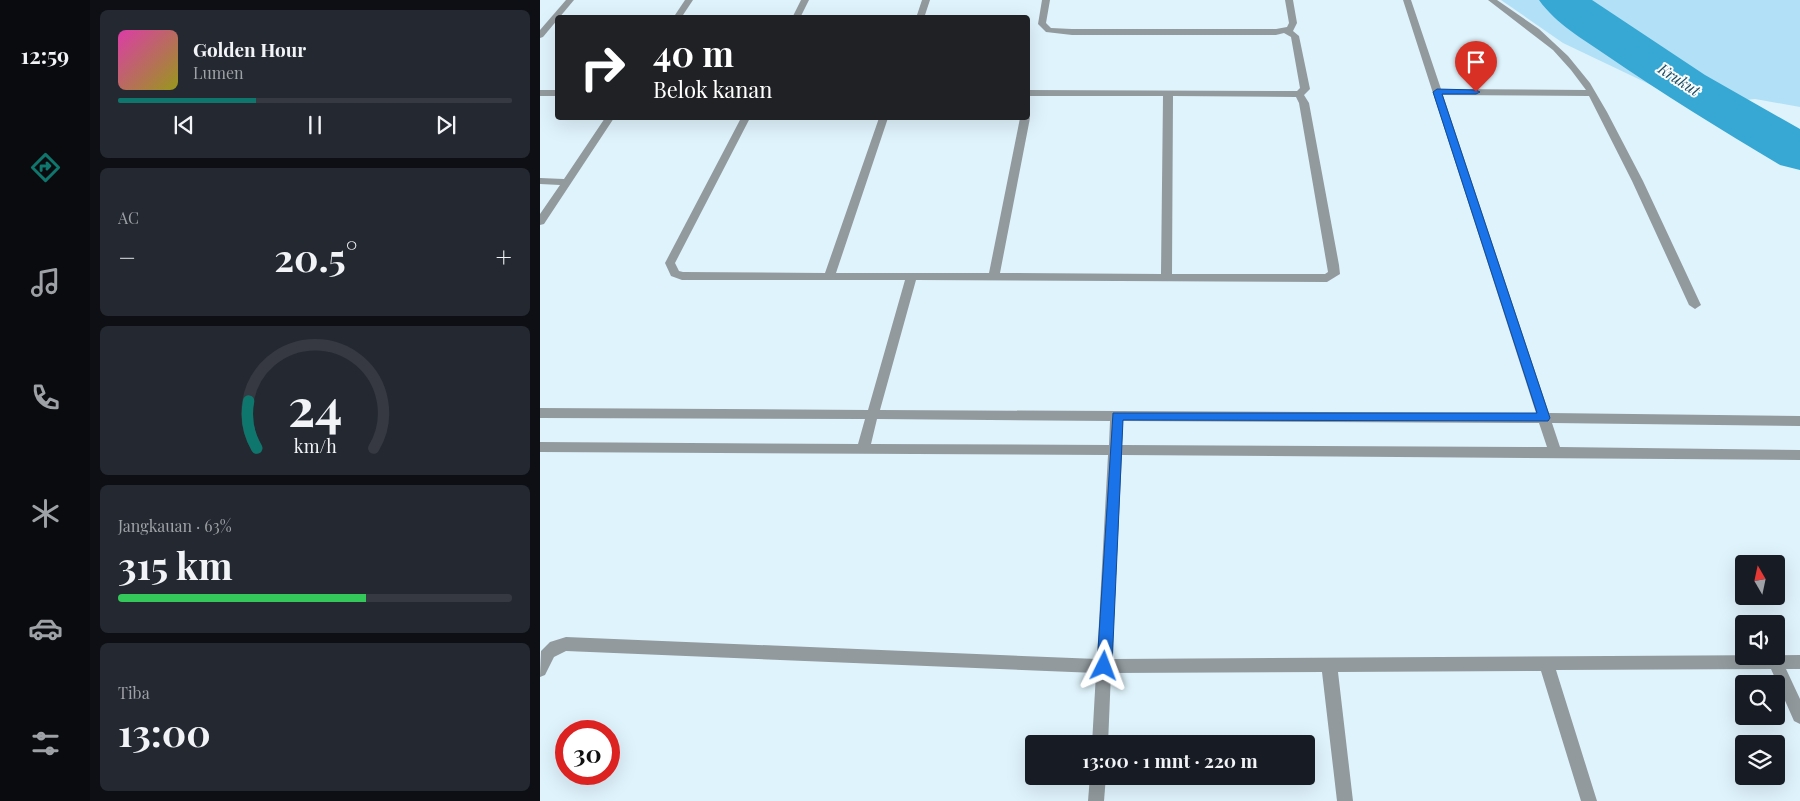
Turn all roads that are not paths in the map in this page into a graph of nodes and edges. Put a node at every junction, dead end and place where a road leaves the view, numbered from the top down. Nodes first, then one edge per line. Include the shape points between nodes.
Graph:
1 (570, 0) edge
2 (689, 0) edge
3 (805, 0) edge
4 (926, 0) edge
5 (1046, 0) edge
6 (1288, 0) edge
7 (1407, 0) edge
8 (1492, 0) edge
9 (557, 15) edge
10 (679, 15) edge
11 (798, 15) edge
12 (921, 15) edge
13 (555, 18) edge
14 (1286, 30) junction
15 (540, 35) edge
16 (1168, 92) junction
17 (1437, 92) junction
18 (540, 93) edge
19 (555, 93) edge
20 (1030, 93) edge
21 (1592, 93) junction
22 (1299, 94) junction
23 (608, 120) edge
24 (744, 120) edge
25 (883, 120) edge
26 (1025, 120) edge
27 (540, 182) edge
28 (566, 182) junction
29 (540, 222) edge
30 (829, 276) junction
31 (912, 276) junction
32 (994, 276) junction
33 (1166, 278) junction
34 (1695, 305) dead end
35 (540, 413) edge
36 (872, 414) junction
37 (1117, 416) junction
38 (1544, 418) junction
39 (1800, 421) edge
40 (540, 447) edge
41 (863, 448) junction
42 (1115, 450) junction
43 (1555, 452) junction
44 (1800, 455) edge
45 (1735, 662) edge
46 (1785, 662) edge
47 (1800, 662) edge
48 (1546, 663) junction
49 (1329, 664) junction
50 (1776, 665) edge
51 (1104, 666) junction
52 (540, 670) edge
53 (1800, 716) edge
54 (1100, 735) edge
55 (1097, 785) edge
56 (1096, 801) edge
57 (1345, 801) edge
58 (1589, 801) edge

1 - 9 street
2 - 10 street
3 - 11 street
4 - 12 street
5 - 14 street via 1042,24 1048,30
6 - 14 street via 1293,22
7 - 17 street
8 - 21 street via 1551,42
13 - 15 street
14 - 22 street via 1295,36 1305,89
16 - 20 street
16 - 22 street
16 - 33 street
17 - 21 street
17 - 38 street
18 - 19 street
21 - 34 street via 1641,186
22 - 33 street via 1306,113 1334,274 1327,278
23 - 28 street
24 - 30 street via 670,263 675,274
25 - 30 street
26 - 32 street
27 - 28 street
28 - 29 street
30 - 31 street
31 - 32 street
31 - 36 street
32 - 33 street
35 - 36 street
36 - 37 street
36 - 41 street
37 - 38 street
37 - 42 street
38 - 39 street
38 - 43 street
40 - 41 street
41 - 42 street
42 - 43 street
42 - 51 street
43 - 44 street
45 - 48 street
46 - 47 street
48 - 49 street
48 - 58 street
49 - 51 street
49 - 57 street
50 - 53 street
51 - 52 street via 566,644 550,650
51 - 54 street
55 - 56 street

